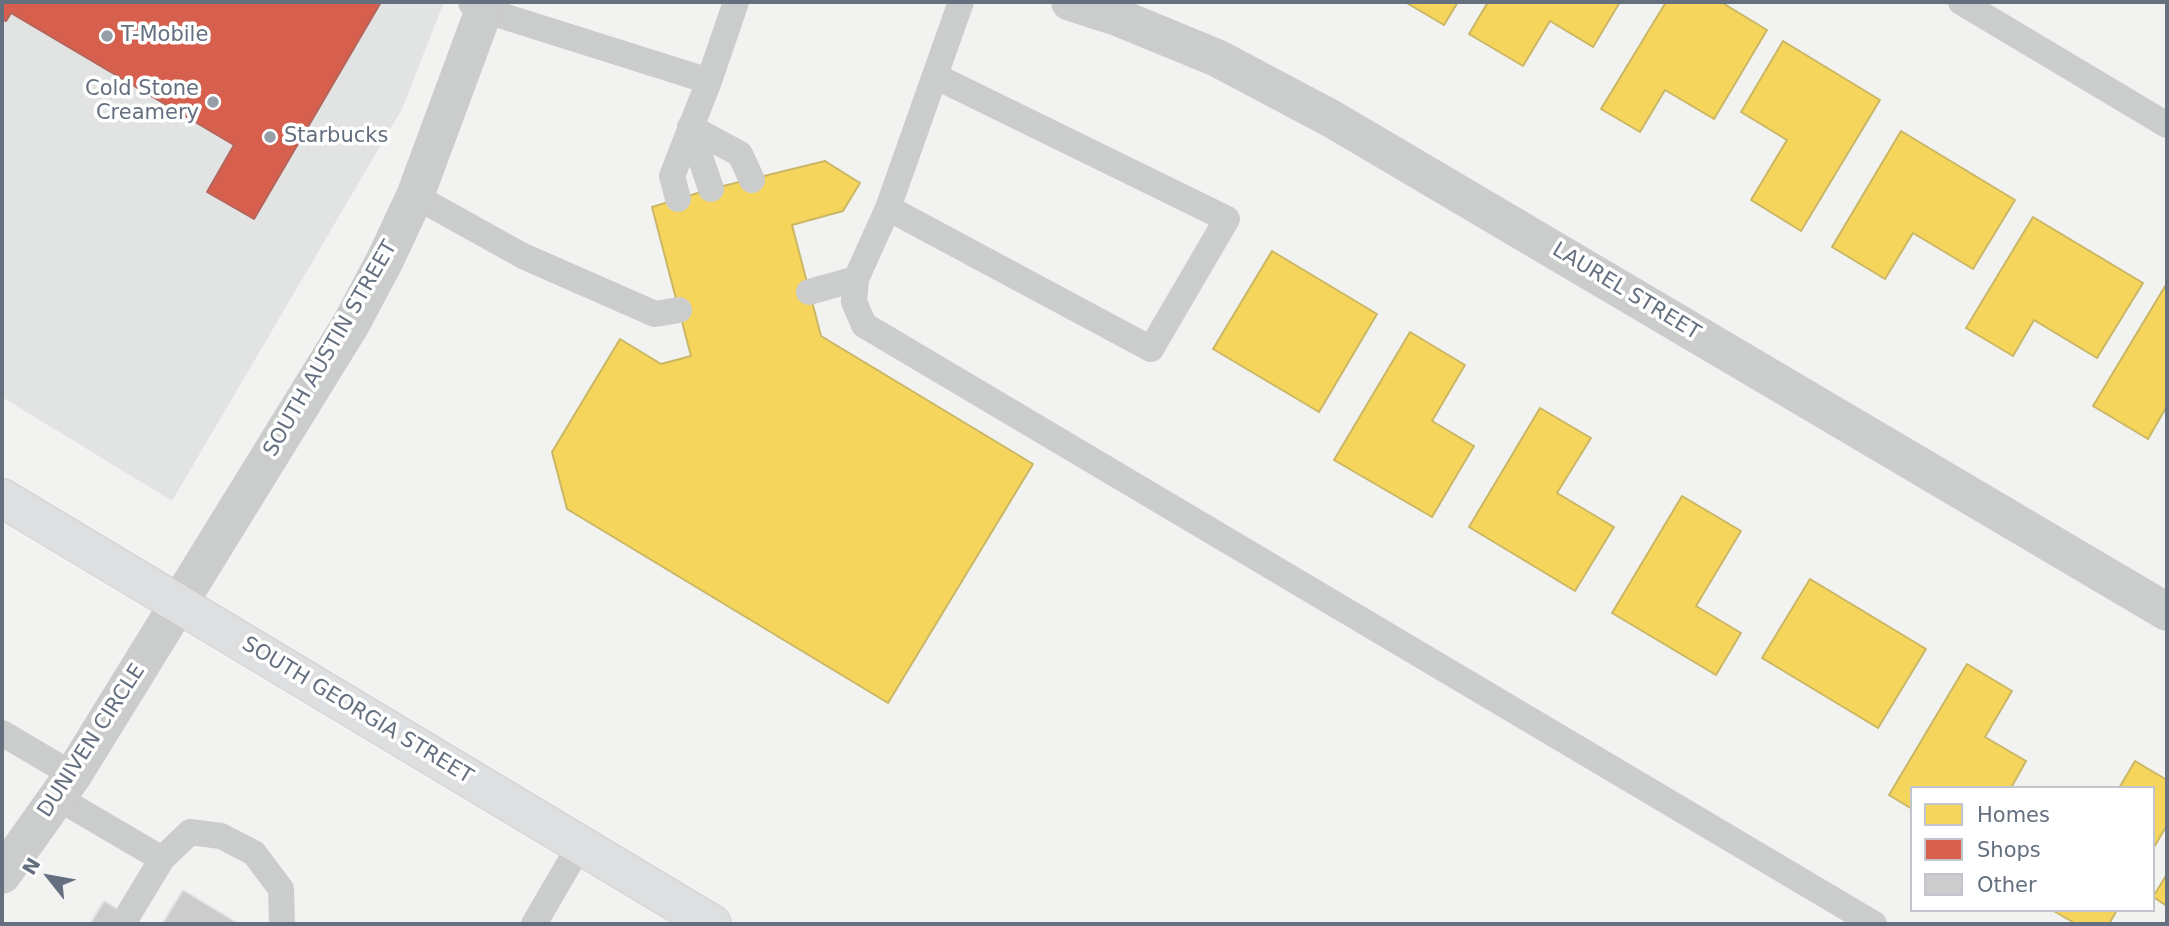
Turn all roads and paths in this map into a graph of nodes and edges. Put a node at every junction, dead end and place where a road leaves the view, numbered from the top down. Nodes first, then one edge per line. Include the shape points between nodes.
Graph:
1 (736, 2) edge
2 (961, 2) edge
3 (1070, 2) edge
4 (1961, 2) edge
5 (480, 5) edge
6 (935, 76) junction
7 (709, 81) junction
8 (2167, 125) edge
9 (690, 127) junction
10 (752, 180) dead end
11 (712, 189) dead end
12 (415, 196) junction
13 (678, 199) dead end
14 (888, 208) junction
15 (856, 279) junction
16 (809, 292) dead end
17 (679, 310) dead end
18 (2, 498) edge
19 (179, 605) junction
20 (2167, 612) edge
21 (2, 733) edge
22 (65, 786) junction
23 (580, 845) junction
24 (162, 859) junction
25 (2, 875) edge
26 (128, 915) dead end
27 (282, 924) edge
28 (534, 924) edge
29 (712, 924) edge
30 (1874, 924) edge

1 - 7 lane
2 - 6 lane
3 - 20 street, LAUREL STREET via 1217,58 1332,119
4 - 8 lane
5 - 7 lane
5 - 12 street, SOUTH AUSTIN STREET
6 - 14 lane
6 - 14 lane via 1227,219 1151,349
7 - 9 lane
9 - 10 lane via 740,154
9 - 11 lane
9 - 13 lane via 672,176
12 - 17 lane via 523,256 643,309 655,314
12 - 19 street, SOUTH AUSTIN STREET via 351,324
14 - 15 lane
15 - 16 lane
15 - 30 lane via 854,302 864,325
18 - 19 main road, SOUTH GEORGIA STREET
19 - 22 street, DUNIVEN CIRCLE
19 - 23 main road, SOUTH GEORGIA STREET
21 - 22 lane
22 - 24 lane
22 - 25 street, DUNIVEN CIRCLE
23 - 28 lane
23 - 29 main road, SOUTH GEORGIA STREET
24 - 26 lane
24 - 27 lane via 190,832 221,836 254,853 281,889

